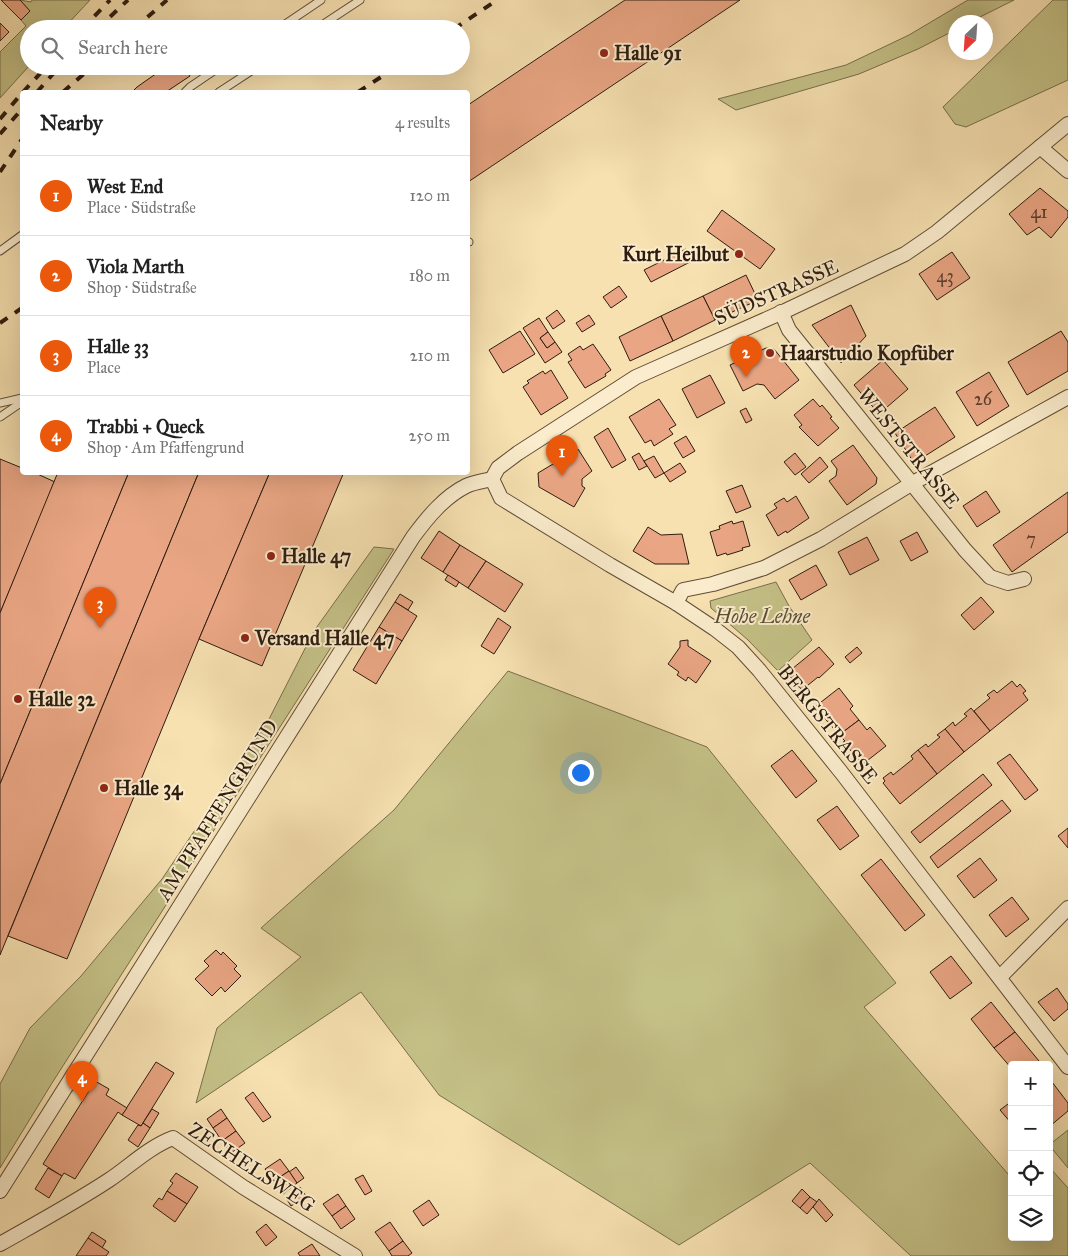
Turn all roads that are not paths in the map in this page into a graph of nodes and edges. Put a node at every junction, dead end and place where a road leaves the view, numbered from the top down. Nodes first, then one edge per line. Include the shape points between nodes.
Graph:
1 (321, 0) edge
2 (360, 0) edge
3 (291, 20) edge
4 (330, 20) edge
5 (207, 75) edge
6 (245, 75) edge
7 (187, 90) edge
8 (222, 90) edge
9 (1068, 124) edge
10 (1040, 147) junction
11 (1068, 171) edge
12 (20, 236) edge
13 (0, 251) edge
14 (781, 312) junction
15 (1068, 397) edge
16 (20, 398) edge
17 (0, 403) edge
18 (20, 403) edge
19 (0, 417) edge
20 (492, 479) junction
21 (911, 484) junction
22 (1024, 579) dead end
23 (676, 603) junction
24 (1068, 908) edge
25 (1000, 977) junction
26 (1068, 1066) edge
27 (0, 1191) edge
28 (0, 1244) edge
29 (355, 1256) edge

1 - 3 lane
2 - 4 lane
5 - 7 lane
6 - 8 lane
9 - 10 street, SÜDSTRASSE
10 - 11 street
10 - 14 street, SÜDSTRASSE via 937,232 904,254
12 - 13 lane
14 - 20 street, SÜDSTRASSE via 636,377 518,453 498,468
14 - 21 street, WESTSTRASSE via 790,331
15 - 21 street
16 - 17 lane
18 - 19 lane
20 - 23 street, BERGSTRASSE via 501,498
20 - 27 street, AM PFAFFENGRUND via 467,486 445,500 413,537
21 - 22 street, WESTSTRASSE via 990,577 1008,583
21 - 23 street via 821,539 764,568 683,590
23 - 25 street, BERGSTRASSE via 738,647 759,670
24 - 25 street
25 - 26 street, BERGSTRASSE
28 - 29 street, ZECHELSWEG via 58,1213 162,1142 173,1138 243,1187

